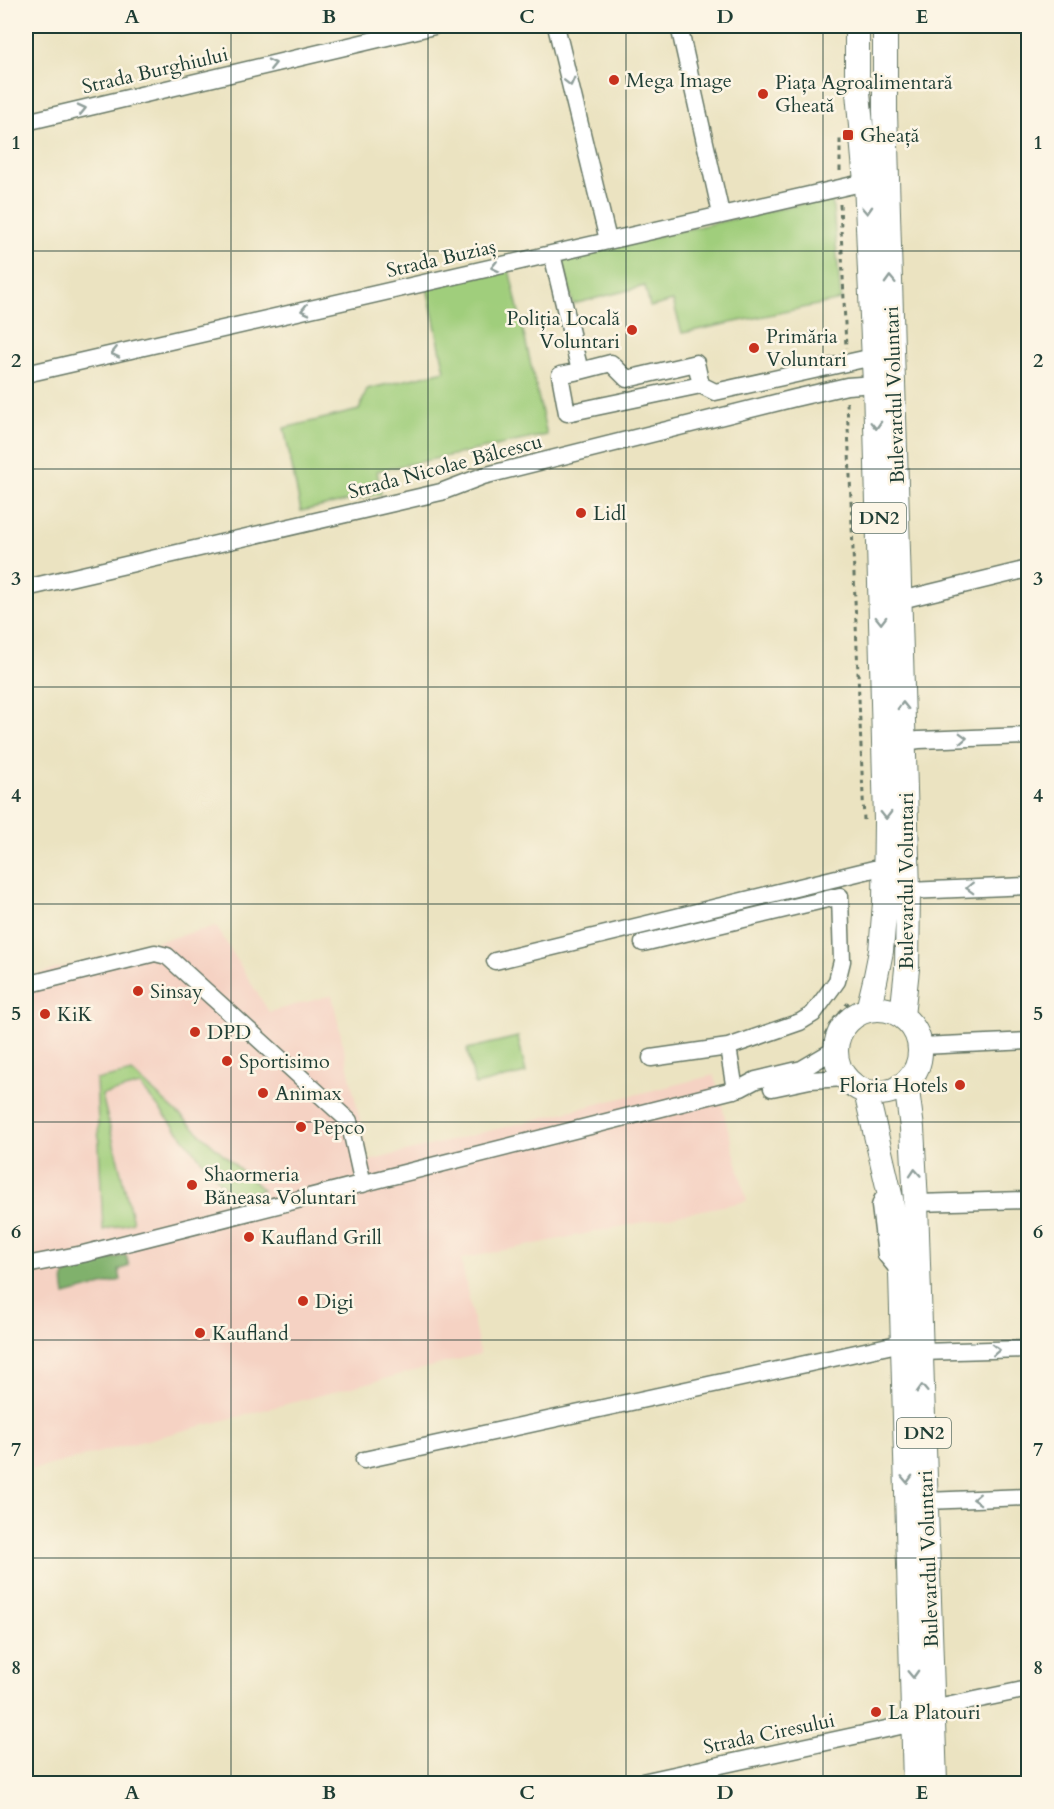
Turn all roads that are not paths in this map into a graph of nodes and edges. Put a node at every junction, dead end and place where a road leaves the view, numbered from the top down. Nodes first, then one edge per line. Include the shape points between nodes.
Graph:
1 (434, 26) edge
2 (556, 26) edge
3 (679, 26) edge
4 (857, 26) edge
5 (885, 26) edge
6 (26, 122) edge
7 (866, 182) junction
8 (721, 214) junction
9 (608, 240) junction
10 (552, 254) junction
11 (873, 357) junction
12 (580, 371) junction
13 (26, 374) edge
14 (875, 384) junction
15 (701, 386) junction
16 (1029, 569) edge
17 (26, 588) edge
18 (900, 600) junction
19 (1029, 736) edge
20 (904, 742) junction
21 (886, 866) junction
22 (1029, 886) edge
23 (908, 891) junction
24 (643, 943) dead end
25 (495, 961) dead end
26 (26, 985) edge
27 (859, 1004) junction
28 (902, 1016) junction
29 (1029, 1041) edge
30 (921, 1046) junction
31 (728, 1047) junction
32 (836, 1049) junction
33 (651, 1059) dead end
34 (845, 1078) junction
35 (906, 1083) junction
36 (738, 1089) junction
37 (866, 1092) junction
38 (363, 1184) junction
39 (1029, 1200) edge
40 (916, 1203) junction
41 (26, 1265) edge
42 (912, 1348) junction
43 (1029, 1349) edge
44 (364, 1460) dead end
45 (1029, 1497) edge
46 (926, 1501) junction
47 (1029, 1689) edge
48 (923, 1716) junction
49 (633, 1784) edge
50 (915, 1784) edge
51 (935, 1784) edge

6 -> 1 street, Strada Burghiului
2 -> 9 street
3 - 8 street
4 - 7 highway, Bulevardul Voluntari / DN2 via 857,81
18 -> 5 highway, Bulevardul Voluntari / DN2
7 - 8 street, Strada Buziaș
7 -> 11 highway, Bulevardul Voluntari / DN2
8 - 9 street, Strada Buziaș
9 - 10 street, Strada Buziaș
10 - 12 street
10 -> 13 street, Strada Buziaș
11 - 14 highway, Bulevardul Voluntari / DN2
11 - 15 street via 715,392
12 - 15 street via 611,363 627,379 696,363
12 - 15 street via 560,375 567,413
14 - 17 street, Strada Nicolae Bălcescu via 847,386 679,426 483,476 441,492
14 -> 21 highway, Bulevardul Voluntari / DN2
16 - 18 street
20 -> 18 highway, Bulevardul Voluntari / DN2
20 -> 19 street
20 - 23 highway, Bulevardul Voluntari / DN2
21 - 25 street
21 - 27 highway, Bulevardul Voluntari / DN2 via 876,981
22 -> 23 street
23 - 28 highway, Bulevardul Voluntari / DN2
24 - 31 street via 840,896 842,960 837,981 825,998 813,1014 800,1022
26 - 38 street via 155,953 167,956 349,1121
27 - 28 highway
27 - 32 highway via 838,1036
28 - 30 highway via 915,1029
29 - 30 street
30 - 35 highway via 915,1073
31 - 33 street
31 - 36 street
32 - 34 highway
32 - 36 street via 802,1069 756,1080
34 - 36 street via 810,1080 758,1091
34 - 37 highway
35 - 37 highway via 887,1093
40 -> 35 highway, Bulevardul Voluntari / DN2
36 - 38 street
37 - 42 highway, Bulevardul Voluntari / DN2 via 891,1199
38 - 41 street
39 - 40 street
40 - 42 highway, Bulevardul Voluntari / DN2
42 -> 43 street
42 - 44 street
46 -> 42 highway, Bulevardul Voluntari / DN2
42 -> 48 highway, Bulevardul Voluntari / DN2
45 -> 46 street
46 - 48 highway, Bulevardul Voluntari / DN2
47 - 48 street, Strada Ciresului
48 - 49 street, Strada Ciresului
48 - 50 highway, Bulevardul Voluntari / DN2
48 - 51 highway, Bulevardul Voluntari / DN2

